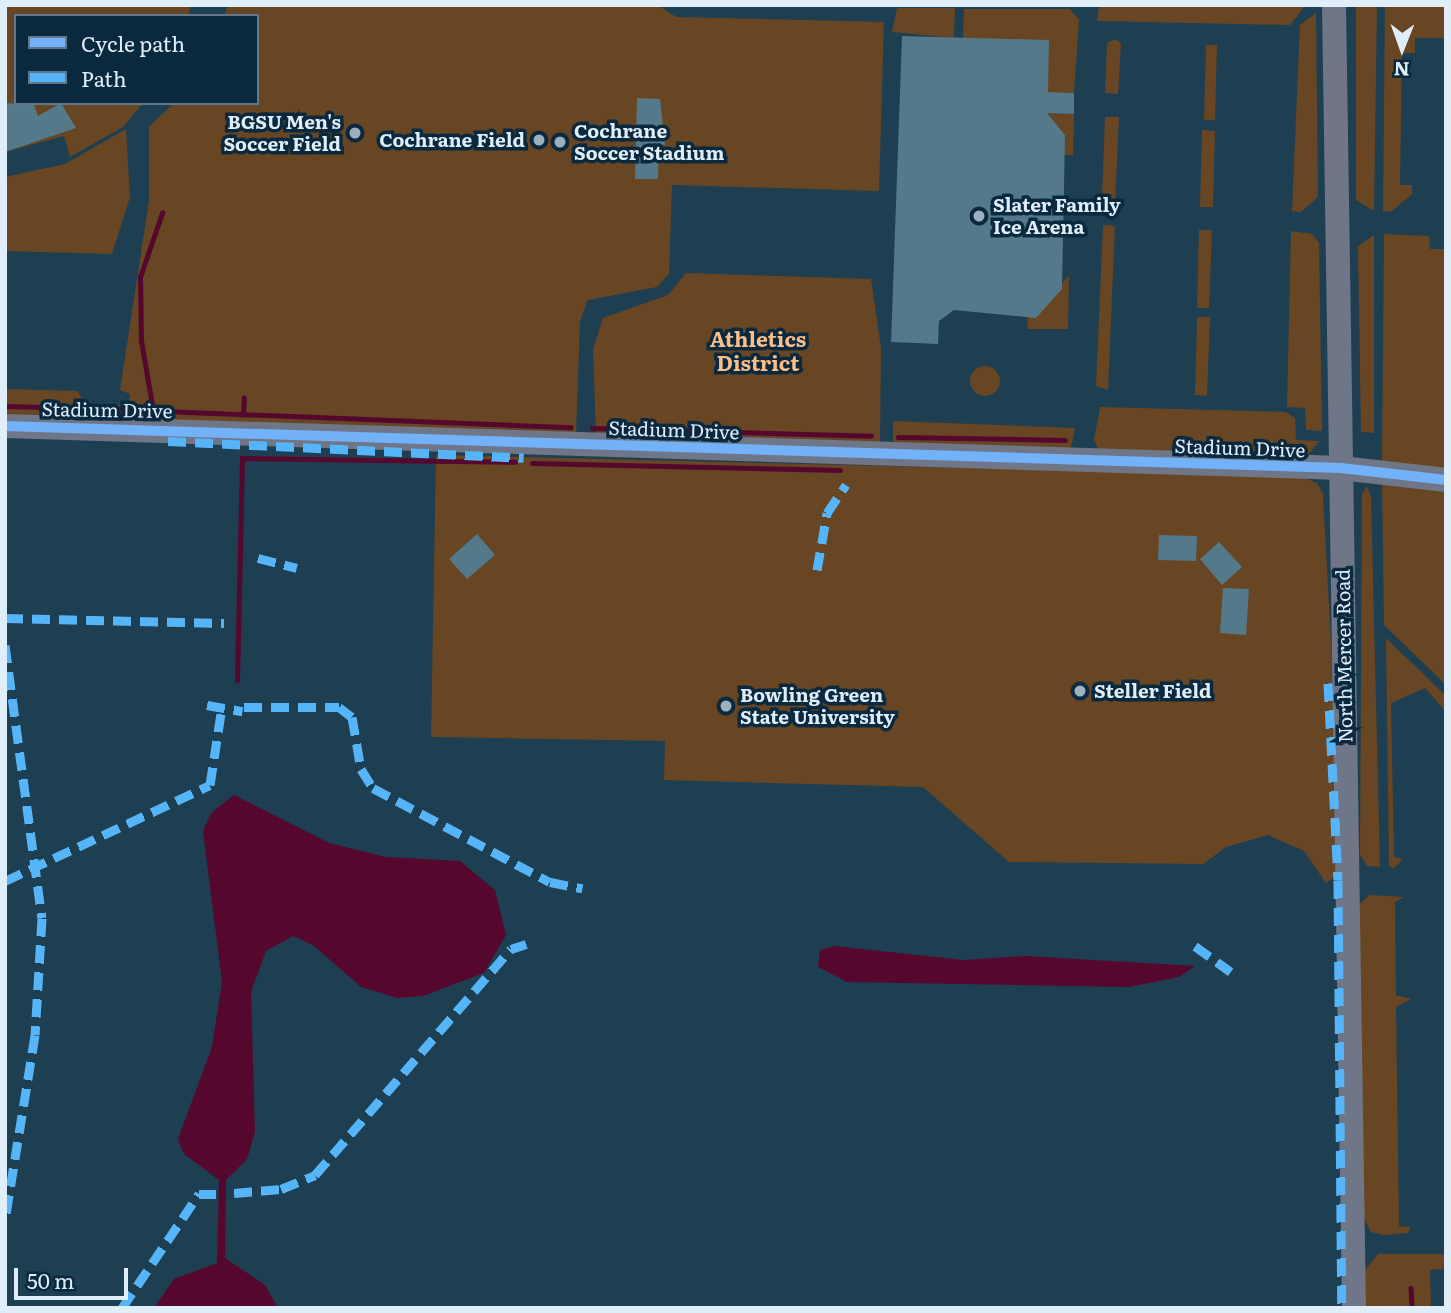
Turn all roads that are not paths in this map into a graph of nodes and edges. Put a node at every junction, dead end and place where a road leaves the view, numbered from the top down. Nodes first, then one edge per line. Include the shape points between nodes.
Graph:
1 (1334, 5) edge
2 (5, 426) edge
3 (1341, 468) junction
4 (1446, 480) edge
5 (1354, 1308) edge

1 - 3 street, North Mercer Road
2 - 3 street, Stadium Drive
3 - 4 street, Stadium Drive
3 - 5 street, North Mercer Road

